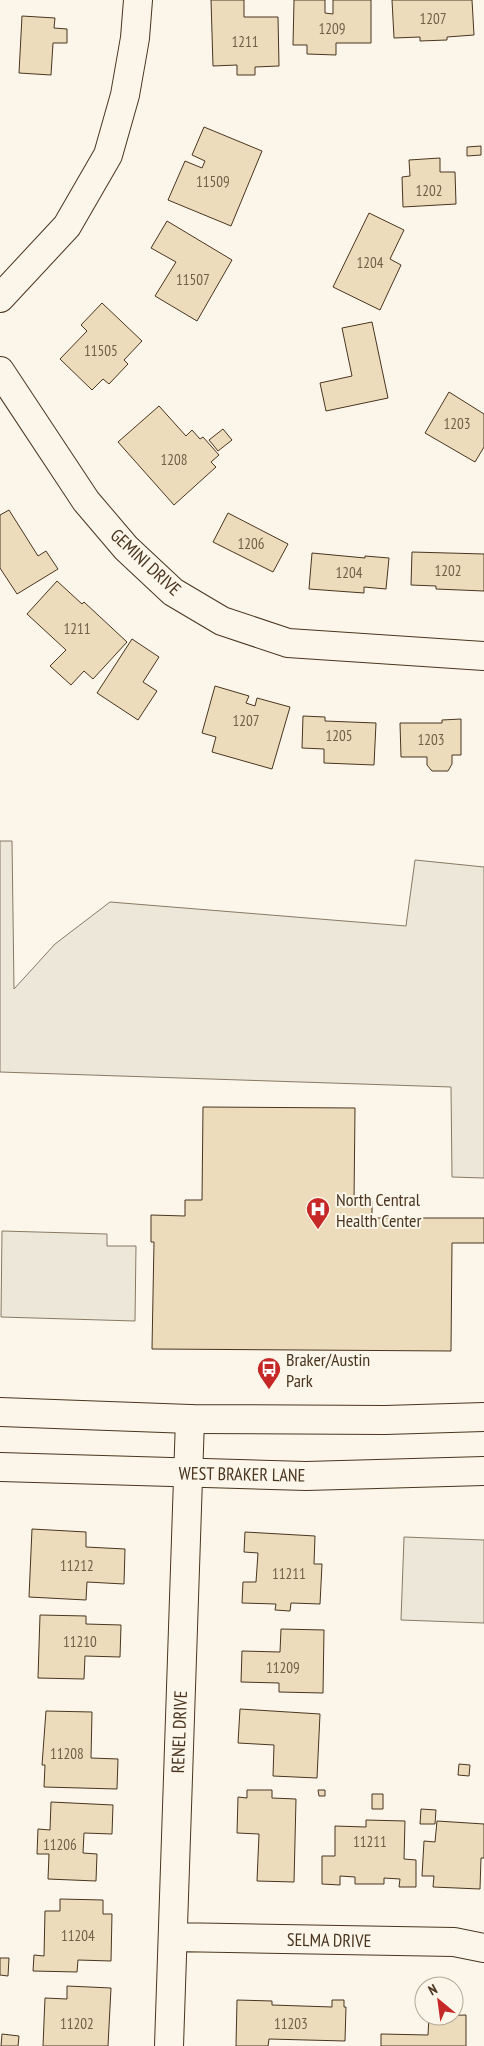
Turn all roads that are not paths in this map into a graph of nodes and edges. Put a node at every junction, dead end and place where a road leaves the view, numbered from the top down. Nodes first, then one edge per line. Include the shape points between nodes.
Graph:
1 (138, 0) edge
2 (0, 298) edge
3 (0, 371) edge
4 (484, 656) edge
5 (0, 1412) edge
6 (484, 1417) edge
7 (190, 1419) junction
8 (0, 1467) edge
9 (484, 1471) edge
10 (187, 1474) junction
11 (173, 1937) junction
12 (484, 1948) edge
13 (170, 2046) edge

1 - 2 street via 125,95 108,155 67,226
3 - 4 street, GEMINI DRIVE via 86,501 126,548 173,592 222,621 288,643
5 - 7 street
6 - 7 street
7 - 10 street, RENEL DRIVE
8 - 10 street, WEST BRAKER LANE
9 - 10 street, WEST BRAKER LANE via 306,1476
10 - 11 street, RENEL DRIVE
11 - 12 street, SELMA DRIVE via 454,1942
11 - 13 street, RENEL DRIVE

